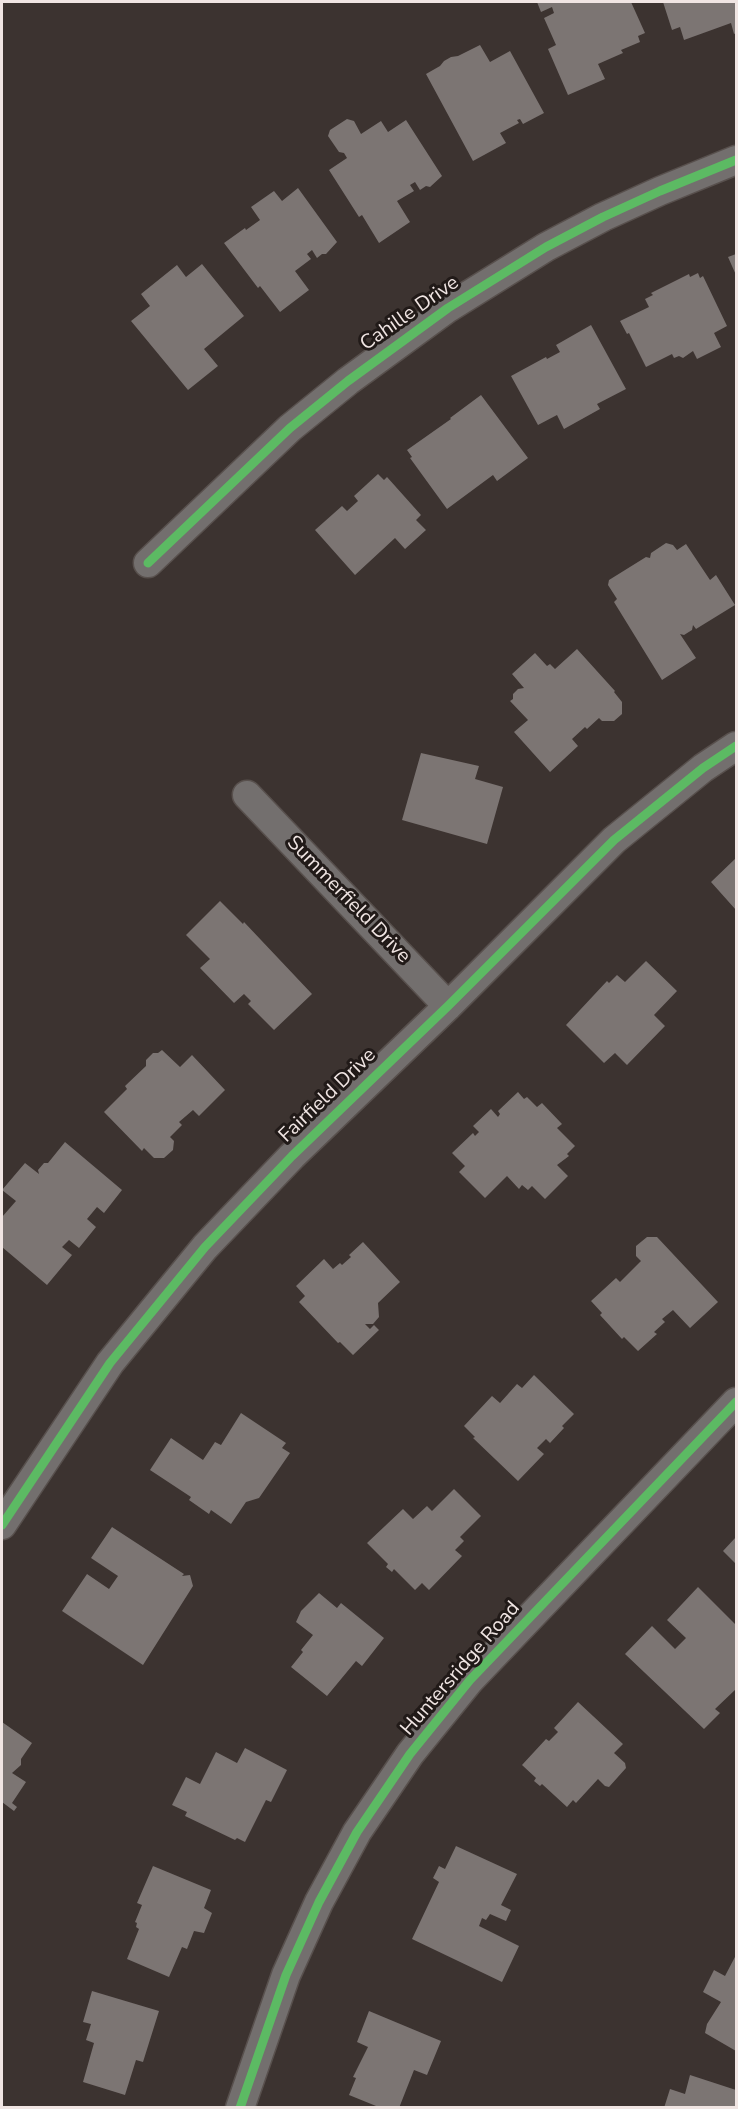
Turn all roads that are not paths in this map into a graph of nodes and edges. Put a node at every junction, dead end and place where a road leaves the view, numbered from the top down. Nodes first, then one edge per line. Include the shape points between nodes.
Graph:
1 (736, 160) edge
2 (148, 563) dead end
3 (736, 746) edge
4 (247, 795) dead end
5 (448, 1006) junction
6 (736, 1402) edge
7 (2, 1525) edge
8 (240, 2108) edge

1 - 2 street, Cahille Drive via 660,190 546,246 448,308 290,428
3 - 5 street, Fairfield Drive via 614,840
4 - 5 street, Summerfield Drive
5 - 7 street, Fairfield Drive via 292,1156 205,1247 110,1363
6 - 8 street, Huntersridge Road via 471,1680 410,1754 357,1832 319,1902 286,1975

